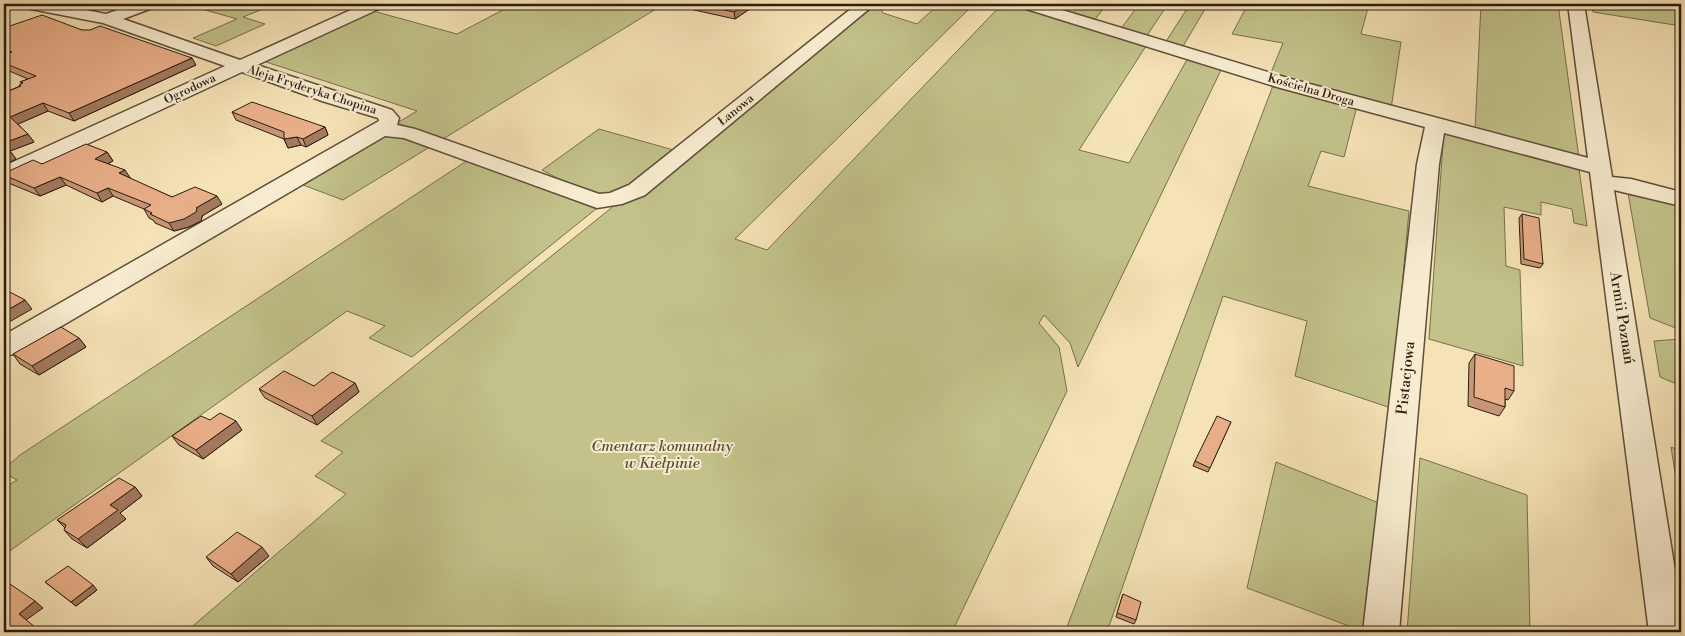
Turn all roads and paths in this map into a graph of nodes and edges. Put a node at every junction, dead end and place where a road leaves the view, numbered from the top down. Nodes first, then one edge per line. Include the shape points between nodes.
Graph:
1 (31, 4) edge
2 (149, 4) edge
3 (377, 4) edge
4 (867, 4) edge
5 (1026, 4) edge
6 (1576, 4) edge
7 (107, 19) junction
8 (240, 66) junction
9 (1436, 124) junction
10 (382, 129) junction
11 (4, 174) edge
12 (1600, 175) junction
13 (1681, 199) edge
14 (597, 201) joint
15 (4, 347) edge
16 (1381, 632) edge
17 (1667, 632) edge

1 - 7 street, Aleja Fryderyka Chopina
2 - 7 street
3 - 8 street, Ogrodowa
4 - 14 street, Łanowa via 637,190 614,199
5 - 9 street, Kościelna Droga via 1284,83
6 - 12 street, Armii Poznań
7 - 8 street, Aleja Fryderyka Chopina
8 - 10 street, Aleja Fryderyka Chopina via 385,114 389,123
8 - 11 street, Ogrodowa
9 - 12 street, Kościelna Droga
9 - 16 street, Pistacjowa via 1428,164
10 - 14 street, Aleja Fryderyka Chopina via 408,133
10 - 15 street
12 - 13 street, Kościelna Droga
12 - 17 street, Armii Poznań

